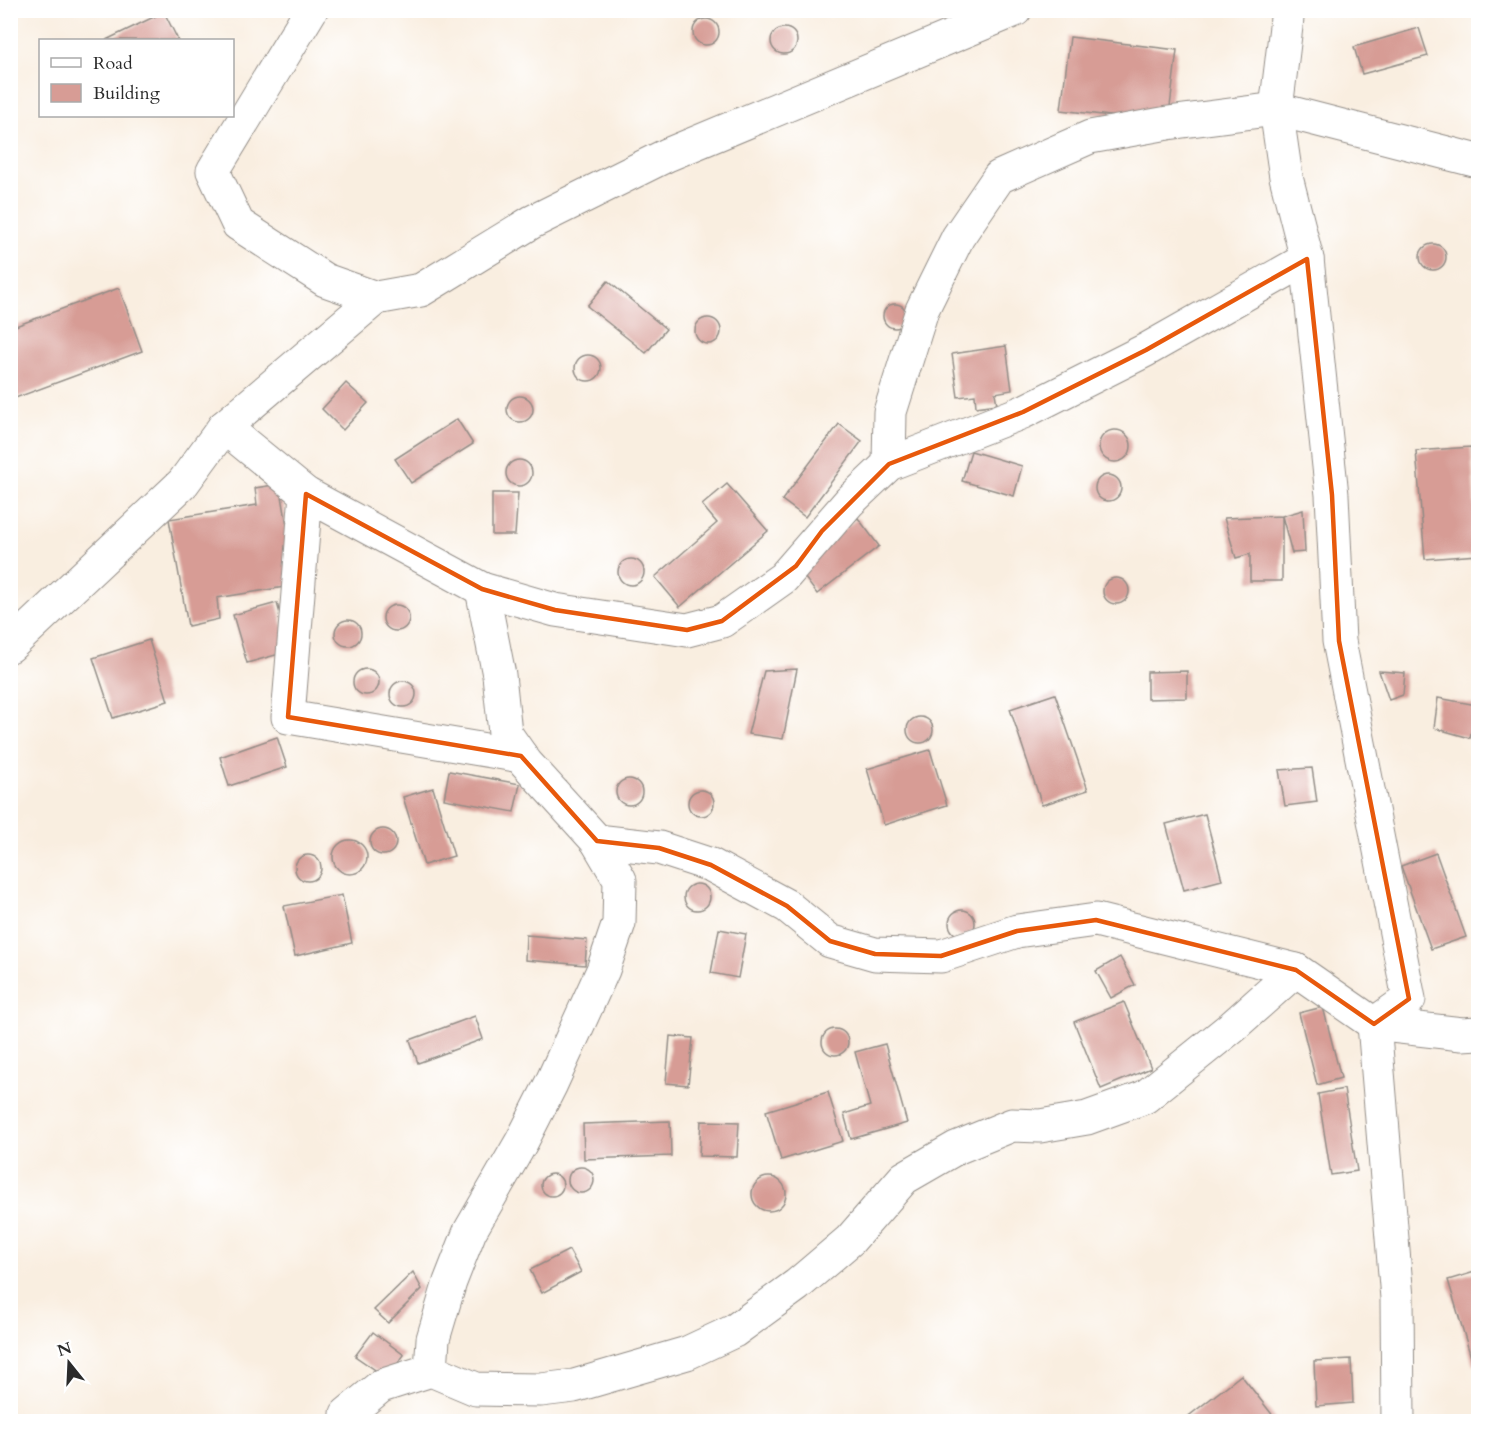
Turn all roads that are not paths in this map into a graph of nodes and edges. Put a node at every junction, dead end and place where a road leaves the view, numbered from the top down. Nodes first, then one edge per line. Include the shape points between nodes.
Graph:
1 (311, 10) edge
2 (1014, 10) edge
3 (1288, 10) edge
4 (1276, 109) junction
5 (1479, 161) edge
6 (1307, 260) junction
7 (376, 298) junction
8 (224, 427) junction
9 (889, 464) junction
10 (306, 494) junction
11 (482, 589) junction
12 (10, 646) edge
13 (521, 756) junction
14 (597, 840) junction
15 (1296, 970) junction
16 (1374, 1024) junction
17 (1479, 1033) edge
18 (430, 1370) junction
19 (348, 1422) edge
20 (1398, 1422) edge

1 - 7 street via 213,171 238,224 325,280
2 - 7 street via 667,155 532,222 421,290
3 - 4 street
4 - 5 street
4 - 6 street via 1286,177
4 - 9 street via 1090,137 999,177 958,237 922,310 890,412
6 - 9 street via 1146,350 1023,412
6 - 16 street via 1332,495 1339,641 1409,999
7 - 8 street
8 - 10 street
8 - 12 street via 183,483
9 - 11 street via 822,531 796,566 722,621 687,630 657,627 555,610
10 - 11 street
10 - 13 street via 288,717
11 - 13 street via 499,675 505,733
13 - 14 street
14 - 15 street via 659,848 711,865 787,906 830,941 874,954 941,956 1017,931 1096,920
14 - 18 street via 620,880 619,923 603,970 550,1084 470,1231 433,1339
15 - 16 street
15 - 18 street via 1145,1097 1087,1118 1040,1126 1012,1125 956,1148 904,1178 850,1240 797,1285 734,1331 687,1353 574,1386 541,1390 477,1389
16 - 17 street
16 - 20 street via 1397,1298
18 - 19 street via 381,1386 347,1414

